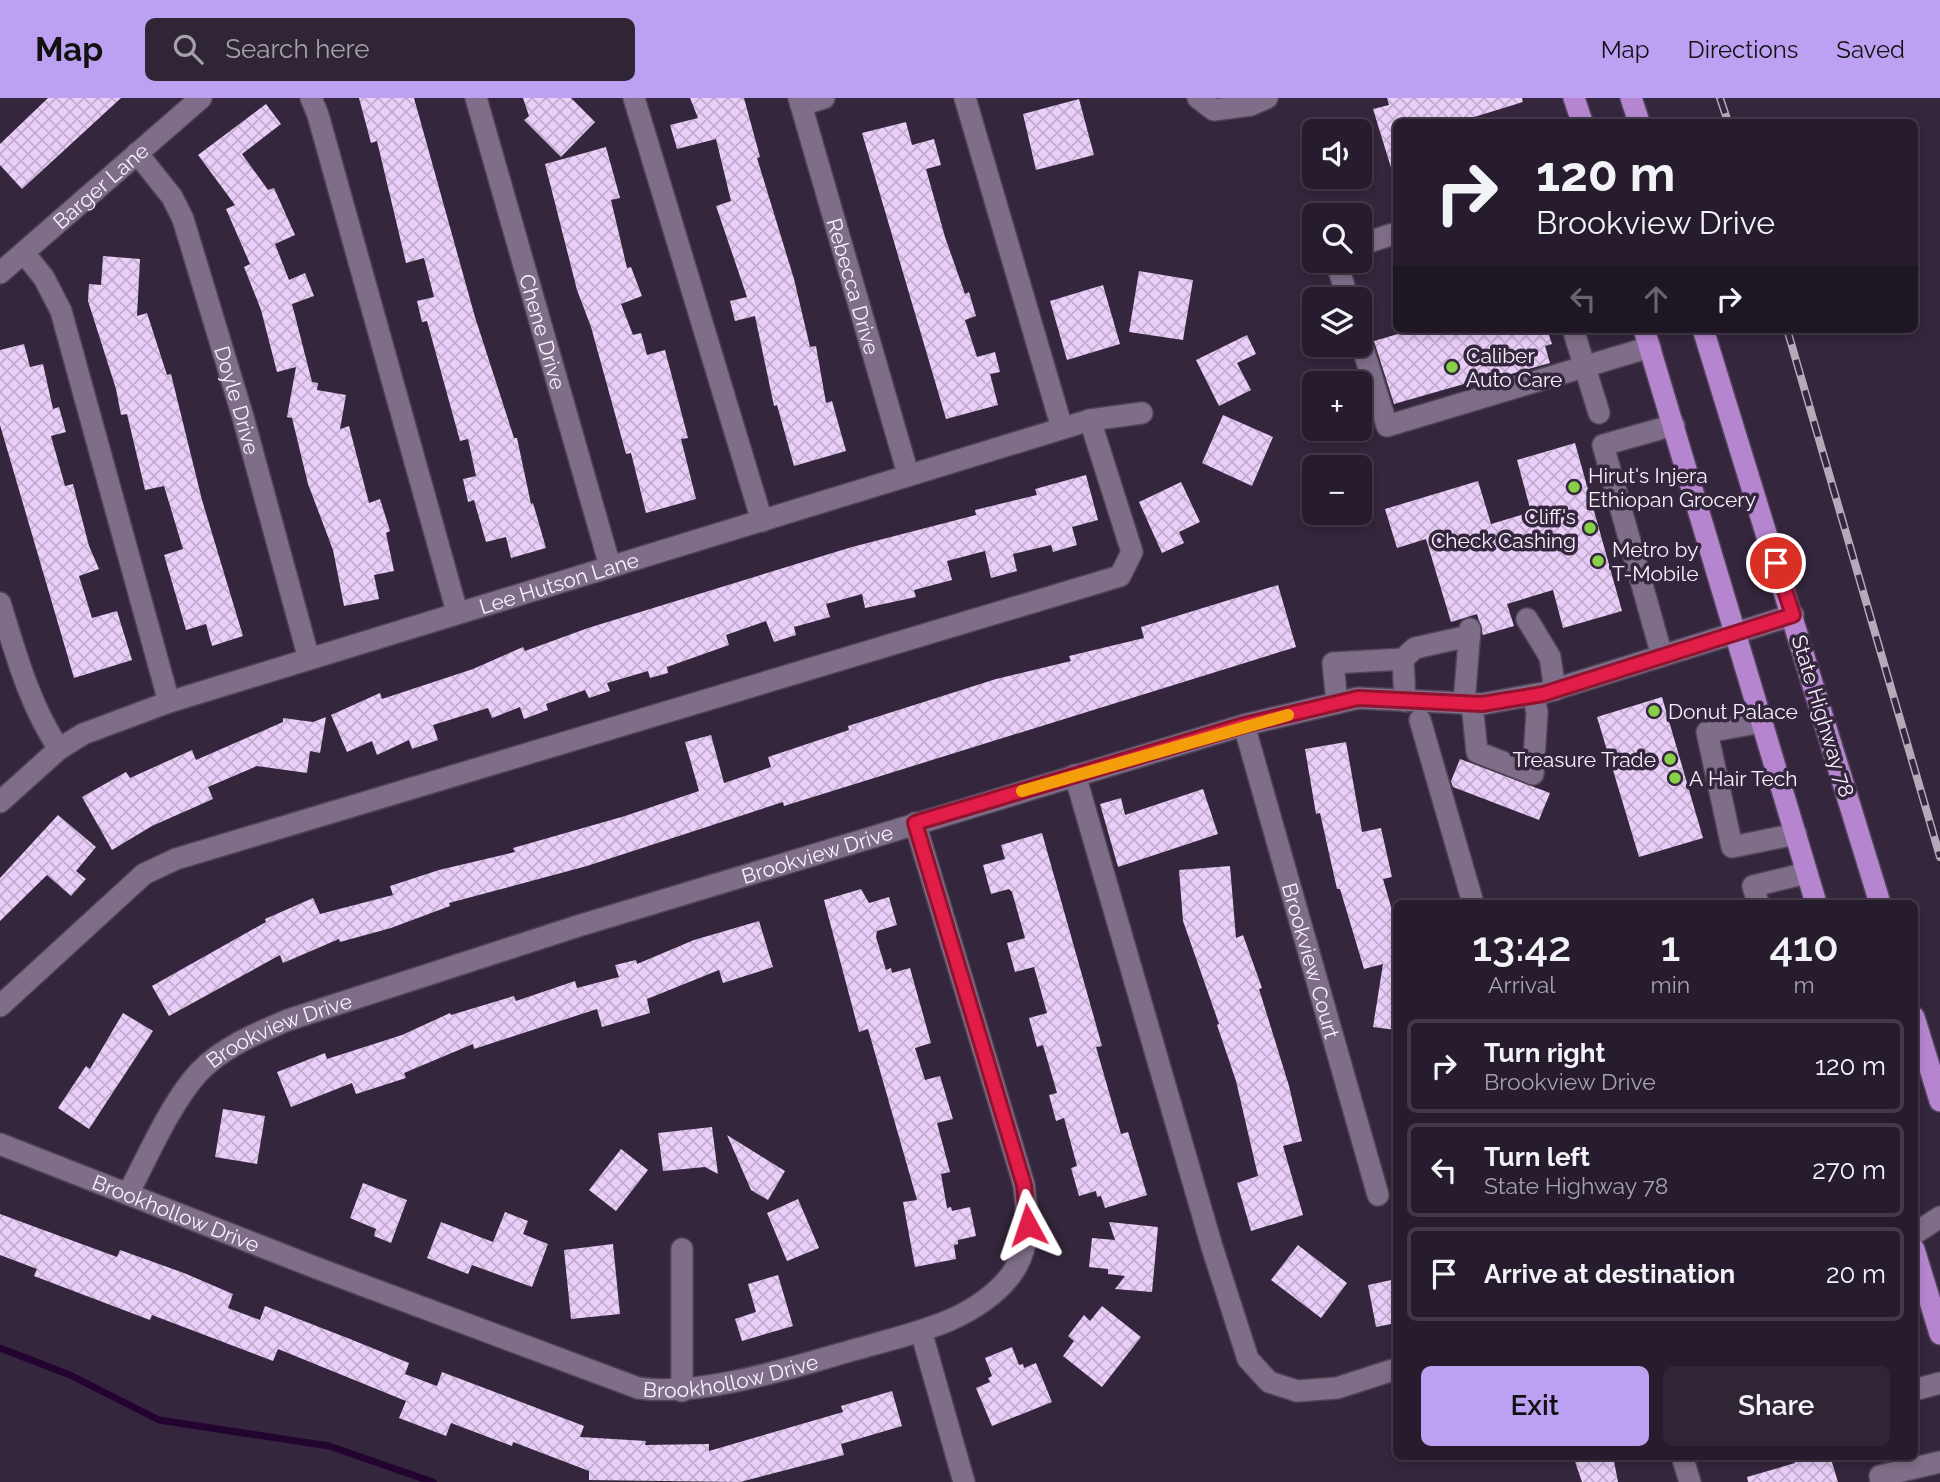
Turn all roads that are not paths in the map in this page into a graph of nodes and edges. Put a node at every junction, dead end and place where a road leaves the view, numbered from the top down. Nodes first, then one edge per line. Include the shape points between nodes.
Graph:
1 (201, 98) edge
2 (311, 98) edge
3 (476, 98) edge
4 (634, 98) edge
5 (824, 98) edge
6 (965, 98) edge
7 (1198, 98) edge
8 (1267, 98) edge
9 (1574, 98) edge
10 (1631, 98) edge
11 (800, 102) edge
12 (1581, 119) edge
13 (1638, 119) edge
14 (137, 153) junction
15 (1393, 234) edge
16 (1372, 241) edge
17 (23, 253) junction
18 (0, 273) edge
19 (1574, 333) edge
20 (1704, 333) edge
21 (1647, 338) edge
22 (1366, 357) edge
23 (1585, 366) junction
24 (1142, 413) dead end
25 (1600, 413) dead end
26 (1090, 420) junction
27 (1674, 425) junction
28 (1062, 428) junction
29 (908, 474) junction
30 (762, 521) junction
31 (610, 566) junction
32 (0, 603) edge
33 (457, 612) junction
34 (1793, 615) junction
35 (1527, 619) dead end
36 (1736, 632) junction
37 (1662, 656) junction
38 (309, 659) junction
39 (1403, 659) junction
40 (1555, 690) junction
41 (1533, 695) junction
42 (1405, 701) junction
43 (169, 702) junction
44 (1337, 703) junction
45 (1468, 704) junction
46 (1420, 720) dead end
47 (1762, 722) junction
48 (1244, 725) junction
49 (60, 749) junction
50 (1075, 775) junction
51 (0, 802) edge
52 (915, 823) junction
53 (1796, 834) junction
54 (1807, 873) junction
55 (1472, 900) edge
56 (1757, 900) edge
57 (1815, 900) edge
58 (1879, 900) edge
59 (0, 1006) edge
60 (1918, 1030) edge
61 (1940, 1101) edge
62 (0, 1144) edge
63 (128, 1194) junction
64 (1378, 1195) dead end
65 (1940, 1217) edge
66 (1918, 1231) edge
67 (681, 1249) dead end
68 (1918, 1262) edge
69 (921, 1331) junction
70 (1940, 1334) edge
71 (1393, 1370) edge
72 (1940, 1383) edge
73 (1918, 1389) edge
74 (682, 1391) junction
75 (1683, 1460) edge
76 (1940, 1462) edge
77 (964, 1482) edge
78 (1690, 1482) edge
79 (1881, 1482) edge

1 - 14 street, Barger Lane
2 - 33 street
3 - 31 street, Chene Drive
4 - 30 street
5 - 11 street
6 - 28 street
7 - 8 street via 1213,110
9 - 12 main road
10 - 13 main road
11 - 29 street, Rebecca Drive
14 - 17 street, Barger Lane
14 - 38 street, Doyle Drive via 172,197 183,219
15 - 16 street
17 - 18 street, Barger Lane
17 - 43 street via 44,278 61,312
19 - 23 street
20 - 34 main road, State Highway 78
21 - 23 street
21 - 27 main road
22 - 23 street via 1387,426
23 - 25 street
24 - 26 street, Lee Hutson Lane
26 - 28 street, Lee Hutson Lane
26 - 59 street via 1132,552 1120,576 176,859 144,874
27 - 36 main road
27 - 37 street via 1603,445
28 - 29 street, Lee Hutson Lane
29 - 30 street, Lee Hutson Lane
30 - 31 street, Lee Hutson Lane
31 - 33 street, Lee Hutson Lane
32 - 49 street via 27,691
33 - 38 street, Lee Hutson Lane
34 - 36 street, Brookview Drive
34 - 58 main road, State Highway 78
35 - 40 street via 1550,657
36 - 37 street, Brookview Drive
36 - 47 main road
37 - 40 street, Brookview Drive
38 - 43 street, Lee Hutson Lane
39 - 42 street
39 - 44 street via 1333,663
39 - 45 street via 1415,648 1470,633
40 - 41 street, Brookview Drive
41 - 45 street, Brookview Drive
41 - 45 street via 1537,712 1533,774 1477,752
42 - 44 street, Brookview Drive via 1358,698
42 - 45 street, Brookview Drive
43 - 49 street, Lee Hutson Lane via 83,734
44 - 48 street, Brookview Drive
46 - 55 street
47 - 53 main road
47 - 53 street via 1707,732 1732,847
48 - 50 street, Brookview Drive
48 - 64 street, Brookview Court
49 - 51 street, Lee Hutson Lane
50 - 52 street, Brookview Drive
50 - 71 street via 1248,1359 1269,1381 1297,1391 1337,1388
52 - 63 street, Brookview Drive via 565,930 288,1020 242,1040 200,1072 165,1124
52 - 69 street, Brookhollow Drive via 1024,1185 1028,1225 1026,1249 1003,1283 984,1301
53 - 54 main road
54 - 56 street via 1753,886
54 - 57 main road
60 - 61 main road
62 - 63 street, Brookhollow Drive
63 - 74 street, Brookhollow Drive via 638,1388
65 - 66 street
67 - 74 street
68 - 70 main road
69 - 74 street, Brookhollow Drive
69 - 77 street
72 - 73 street
75 - 78 street
76 - 79 street via 1880,1476

